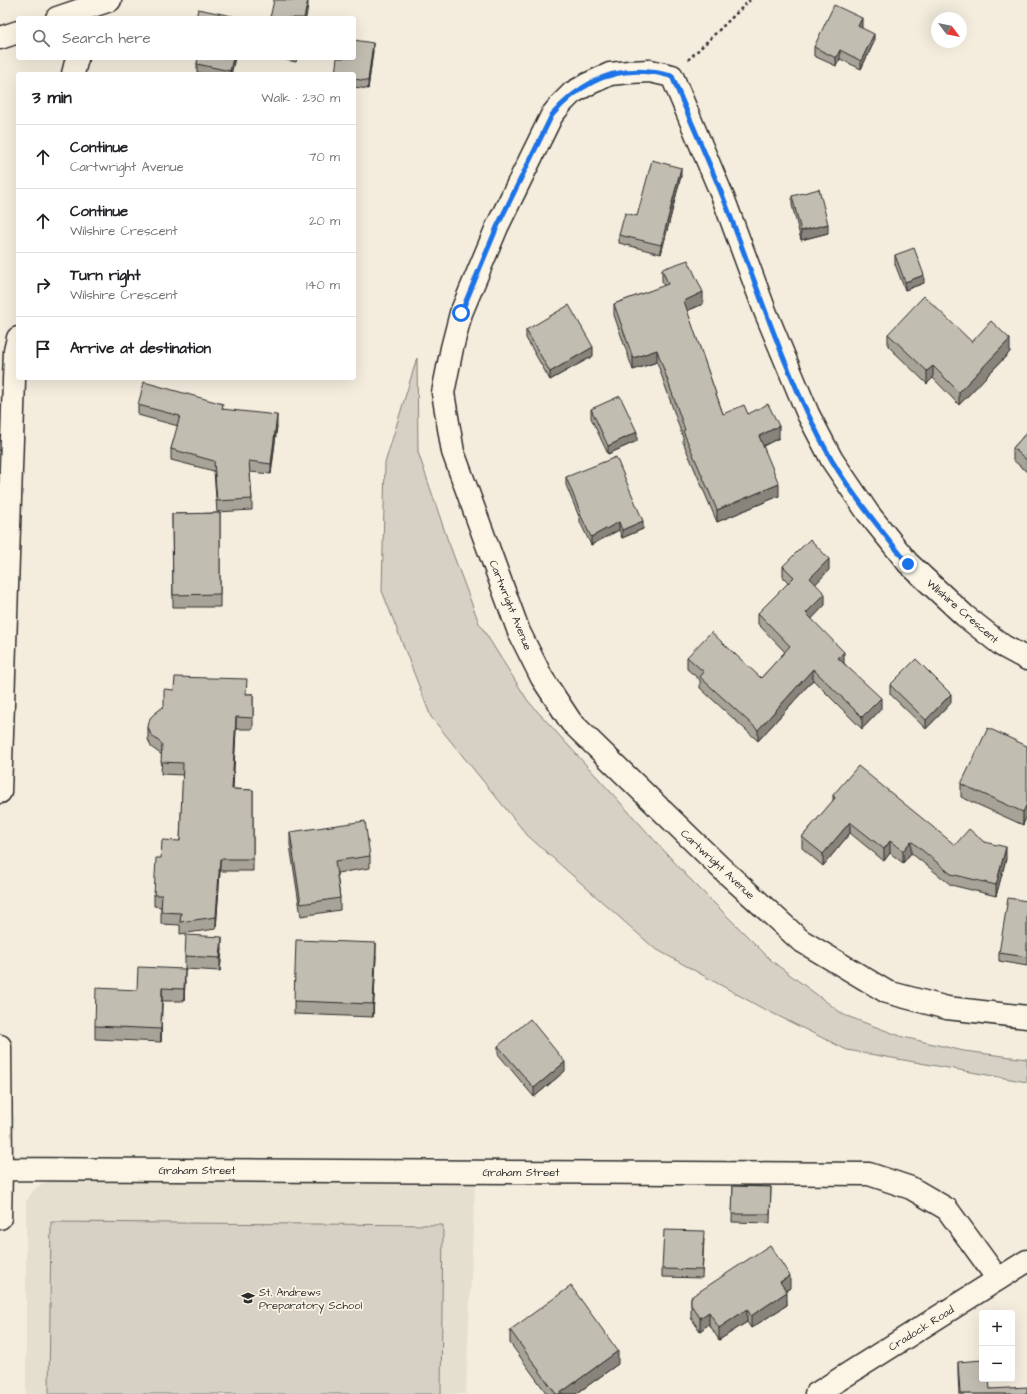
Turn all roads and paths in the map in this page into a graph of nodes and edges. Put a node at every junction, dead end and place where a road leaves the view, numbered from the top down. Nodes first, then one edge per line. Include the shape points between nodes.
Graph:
1 (110, 0) edge
2 (750, 0) edge
3 (86, 8) edge
4 (63, 16) edge
5 (16, 33) edge
6 (0, 38) edge
7 (76, 60) edge
8 (74, 72) edge
9 (672, 76) junction
10 (11, 346) edge
11 (1027, 658) edge
12 (0, 792) edge
13 (1027, 1017) edge
14 (0, 1046) edge
15 (1, 1169) edge
16 (0, 1218) edge
17 (1027, 1261) edge
18 (998, 1279) junction
19 (816, 1394) edge

1 - 3 street
2 - 9 path
3 - 4 street
5 - 6 street
7 - 8 street
9 - 11 street, Wilshire Crescent via 724,200 765,311 808,414 832,460 868,513 908,564 965,616 1003,646
9 - 13 street, Cartwright Avenue via 650,72 610,74 572,93 552,115 497,227 461,313 443,393 452,452 519,632 542,678 571,722 720,867 800,940 887,992 947,1008
10 - 12 street
14 - 15 street
15 - 16 street
15 - 18 street, Graham Street via 869,1174 911,1188 947,1208
17 - 18 street, Cradock Road
18 - 19 street, Cradock Road

